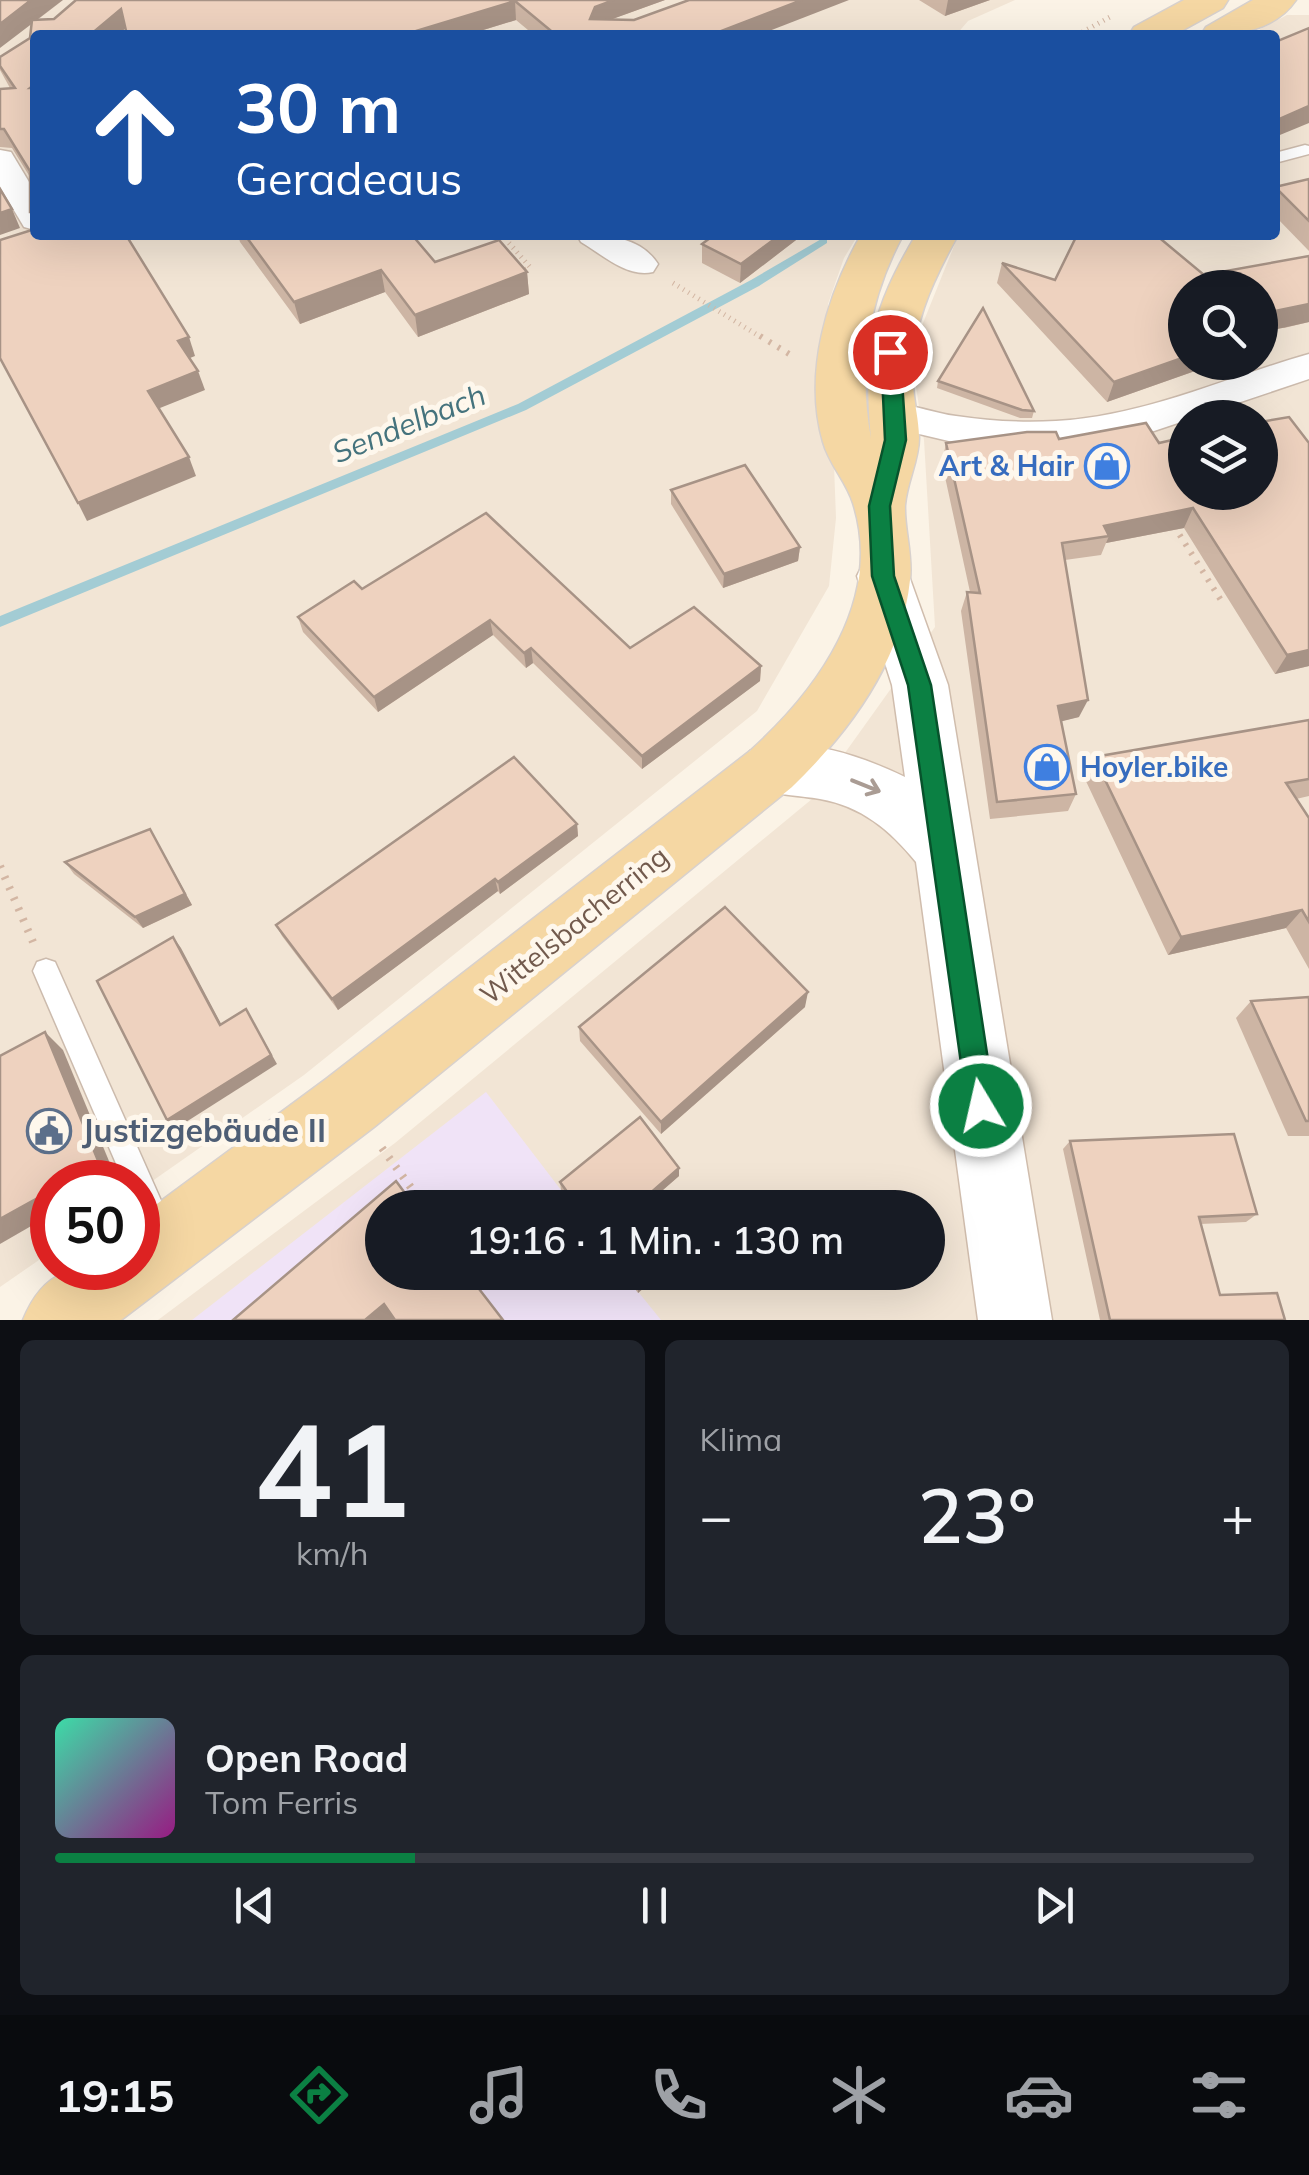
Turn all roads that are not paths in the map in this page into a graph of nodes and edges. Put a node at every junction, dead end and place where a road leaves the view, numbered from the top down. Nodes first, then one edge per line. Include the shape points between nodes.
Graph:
1 (1210, 0) edge
2 (1278, 0) edge
3 (1156, 30) edge
4 (1227, 30) edge
5 (1308, 150) edge
6 (1280, 157) edge
7 (0, 158) edge
8 (30, 231) edge
9 (601, 240) edge
10 (879, 240) edge
11 (934, 240) edge
12 (640, 264) road end
13 (1309, 366) edge
14 (894, 416) junction
15 (880, 506) junction
16 (883, 576) junction
17 (770, 769) junction
18 (941, 848) junction
19 (46, 970) road end
20 (111, 1160) edge
21 (160, 1245) edge
22 (100, 1290) edge
23 (60, 1320) edge
24 (1015, 1320) edge

1 - 3 main road
2 - 4 main road
5 - 6 lane
7 - 8 street
9 - 12 street
10 - 15 main road, Wittelsbacherring via 864,264 841,349 847,443
11 - 14 main road, Wittelsbacherring via 896,319 889,381
13 - 14 street via 1183,412 1106,430 988,437
14 - 15 main road, Wittelsbacherring via 896,440
15 - 16 main road, Wittelsbacherring
16 - 17 main road, Wittelsbacherring via 865,648 816,726
16 - 18 main road via 920,685
17 -> 18 main road via 841,776 878,791 912,813
17 - 21 main road, Wittelsbacherring via 350,1104
18 - 24 main road
19 - 20 lane
22 - 23 main road, Wittelsbacherring

